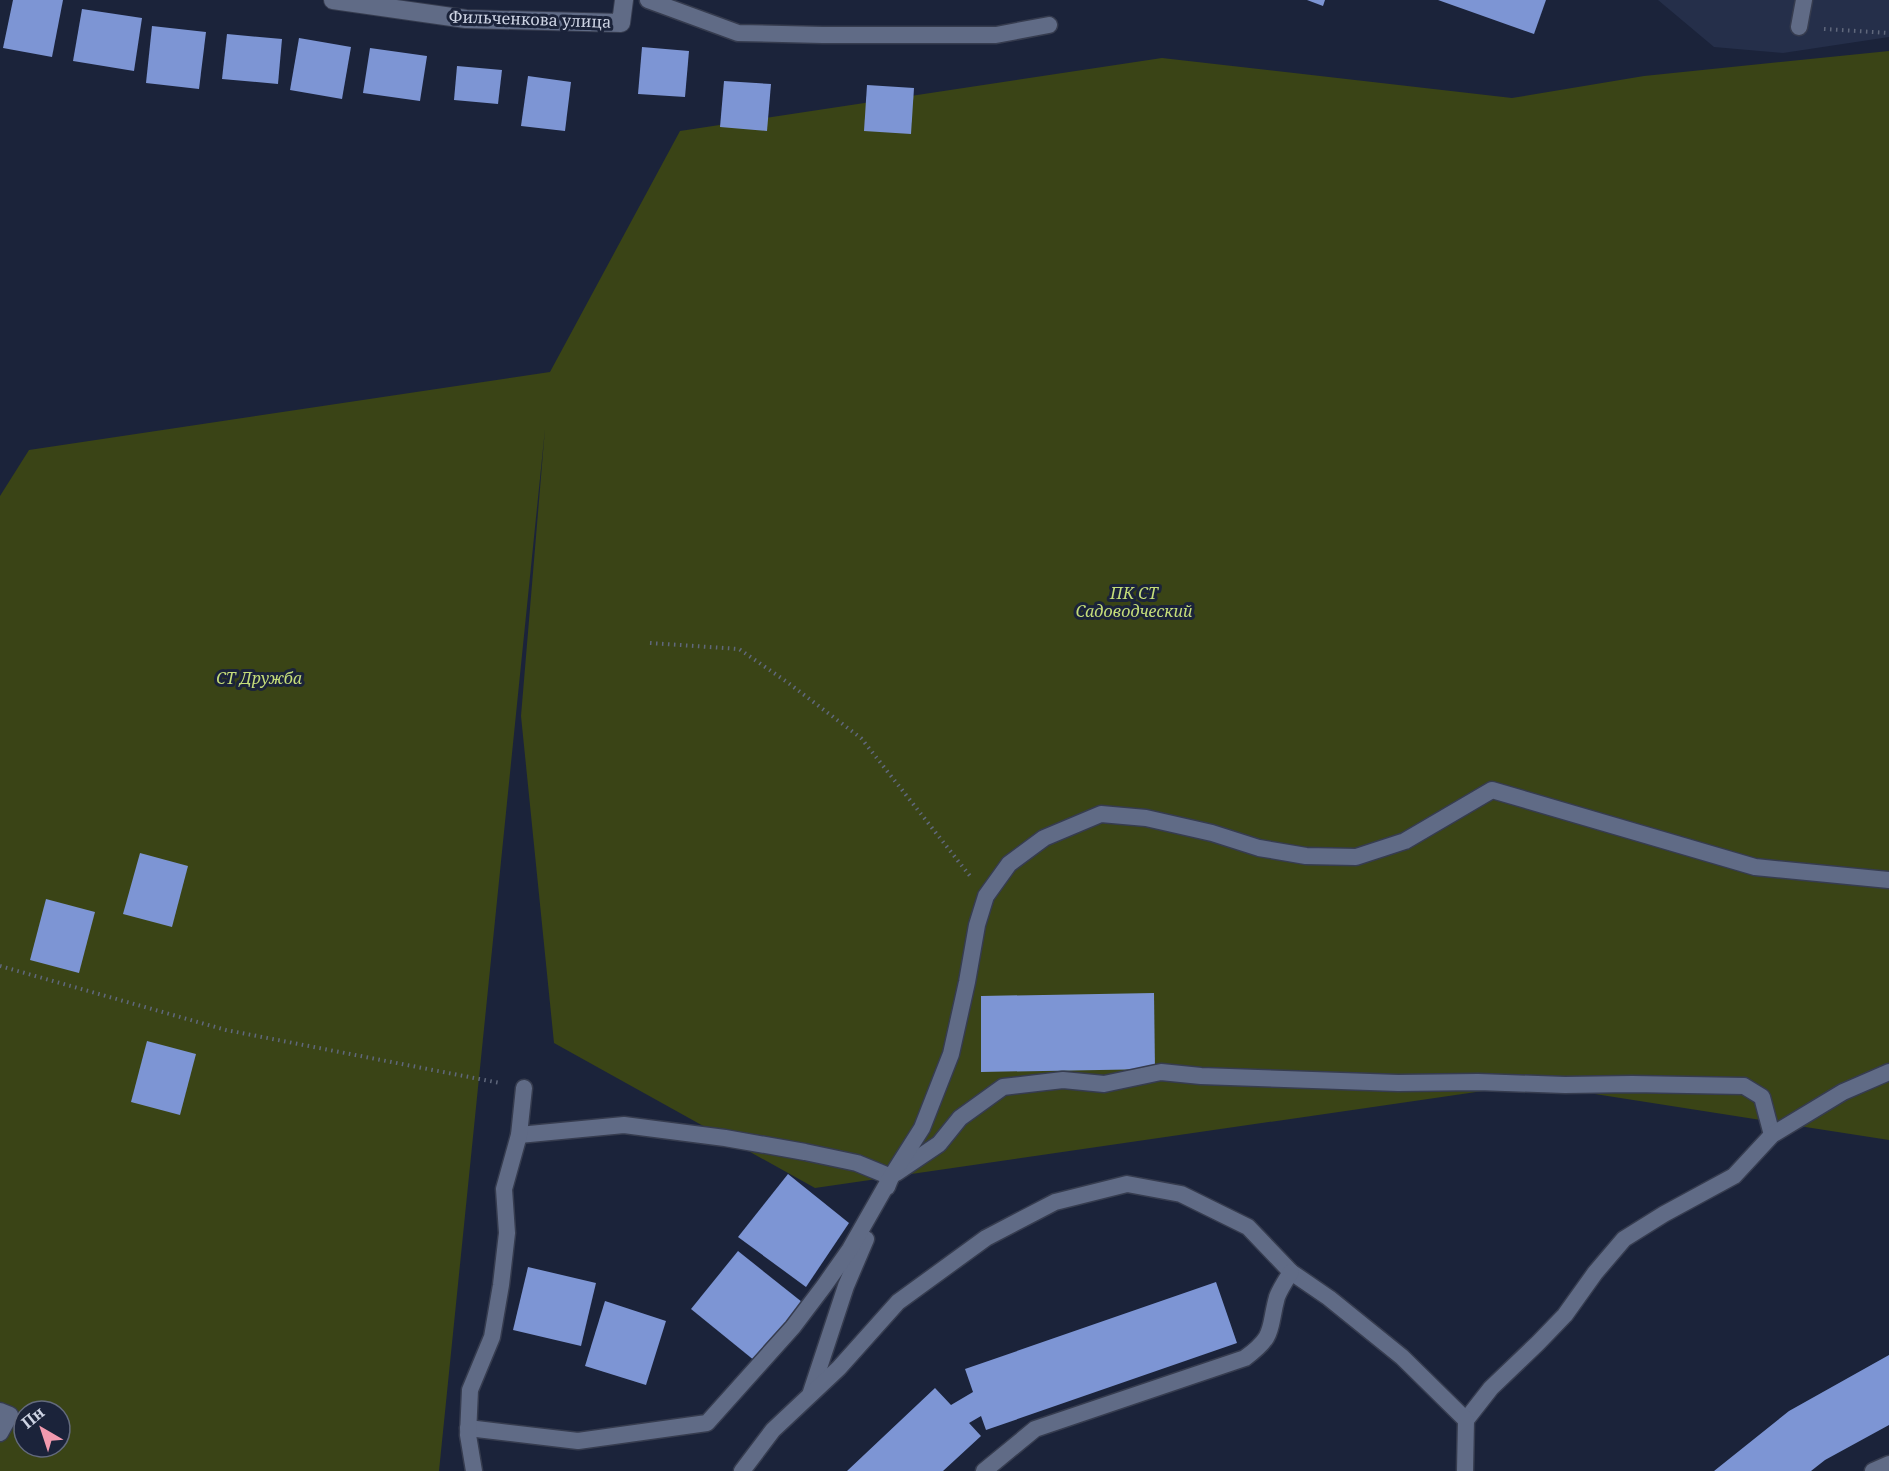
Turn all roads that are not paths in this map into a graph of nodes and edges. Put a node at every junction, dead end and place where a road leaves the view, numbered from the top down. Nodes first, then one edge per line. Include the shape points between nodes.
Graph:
1 (333, 0) edge
2 (624, 0) edge
3 (648, 0) edge
4 (1804, 0) edge
5 (1049, 25) dead end
6 (1799, 27) road end
7 (1889, 880) edge
8 (1889, 1072) edge
9 (524, 1088) road end
10 (519, 1134) junction
11 (1772, 1135) junction
12 (891, 1177) junction
13 (1291, 1272) junction
14 (810, 1396) junction
15 (0, 1411) edge
16 (1466, 1420) junction
17 (468, 1428) junction
18 (0, 1433) edge
19 (1889, 1464) edge
20 (474, 1471) edge
21 (742, 1471) edge
22 (984, 1471) edge
23 (1465, 1471) edge
24 (1873, 1471) edge

1 - 2 street, Фильченкова улица via 466,19 621,23
3 - 5 lane via 738,33 996,35
4 - 6 lane
7 - 12 lane via 1755,867 1492,790 1406,842 1356,857 1306,856 1259,848 1212,832 1146,818 1101,814 1044,838 1009,864 986,896 951,1054 922,1128
8 - 11 lane via 1843,1092
9 - 10 lane
10 - 12 lane via 624,1125 805,1152 857,1163
10 - 17 lane via 504,1189 507,1233 492,1337 470,1390
11 - 12 lane via 1762,1097 1744,1086 1398,1083 1161,1072 1104,1084 1063,1080 1003,1087 960,1118 939,1144
11 - 16 lane via 1734,1176 1624,1239 1565,1315 1491,1388
12 - 14 lane via 846,1286
12 - 17 lane via 850,1249 811,1303 706,1424 578,1441
13 - 14 lane via 1248,1227 1181,1194 1127,1184 1055,1202 986,1238 898,1302
13 - 16 lane via 1402,1357
13 - 22 lane via 1278,1296 1271,1329 1261,1346 1245,1358 1035,1429
14 - 21 lane via 773,1430
15 - 18 lane via 10,1415
16 - 23 lane
17 - 20 lane
19 - 24 lane

